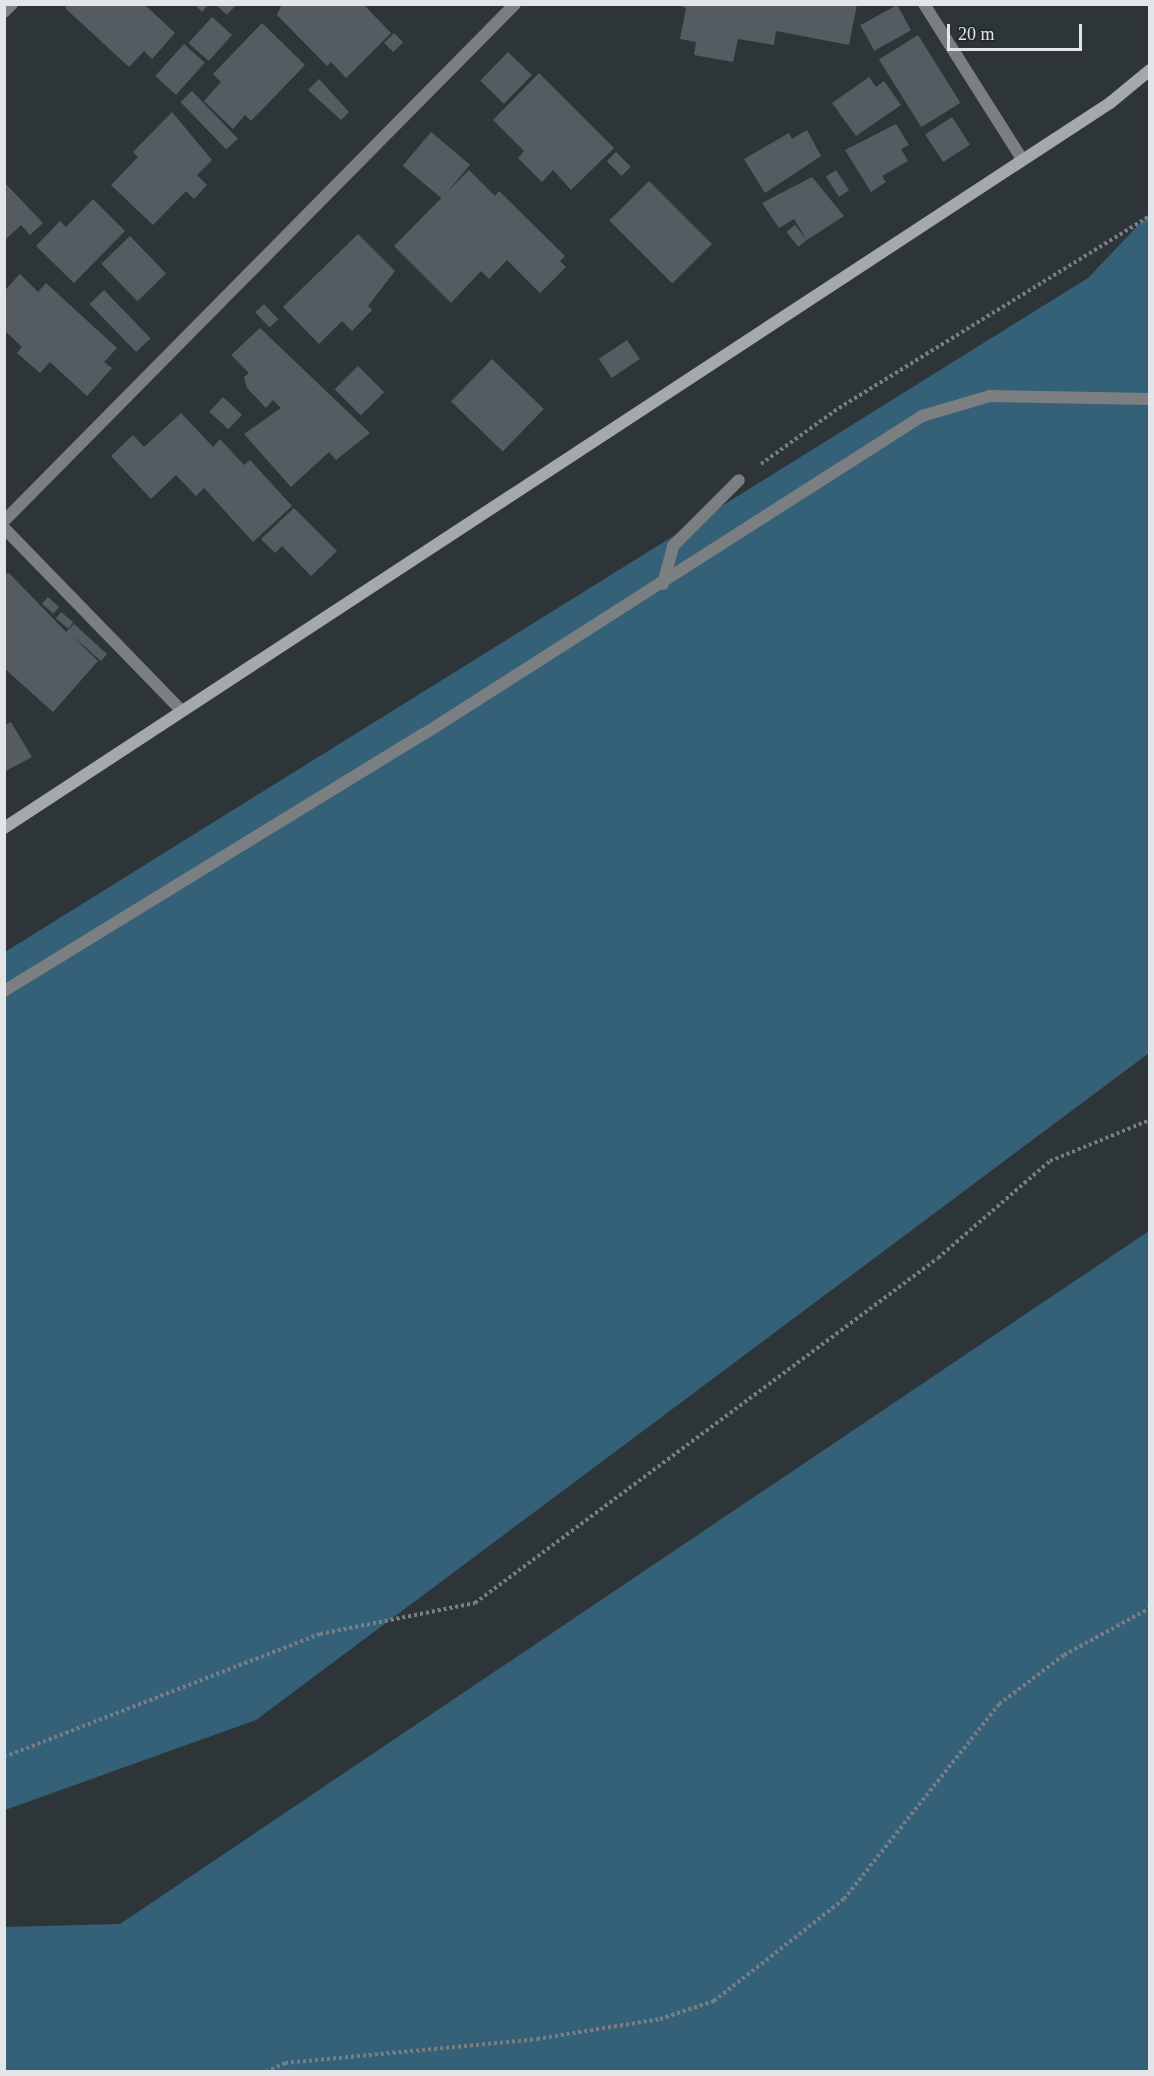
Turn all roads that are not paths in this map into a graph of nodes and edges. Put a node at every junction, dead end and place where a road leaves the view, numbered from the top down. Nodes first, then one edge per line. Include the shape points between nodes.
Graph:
1 (12, 4) edge
2 (515, 4) edge
3 (924, 4) edge
4 (4, 12) edge
5 (1149, 70) edge
6 (1022, 159) junction
7 (1149, 399) edge
8 (739, 480) road end
9 (4, 521) edge
10 (4, 528) edge
11 (663, 584) junction
12 (182, 711) junction
13 (4, 828) edge
14 (4, 991) edge

1 - 4 street
2 - 9 street
3 - 6 street
5 - 6 street
6 - 12 street
7 - 11 street via 990,396 922,416 822,475
8 - 11 street via 673,546
10 - 12 street
11 - 14 street
12 - 13 street

